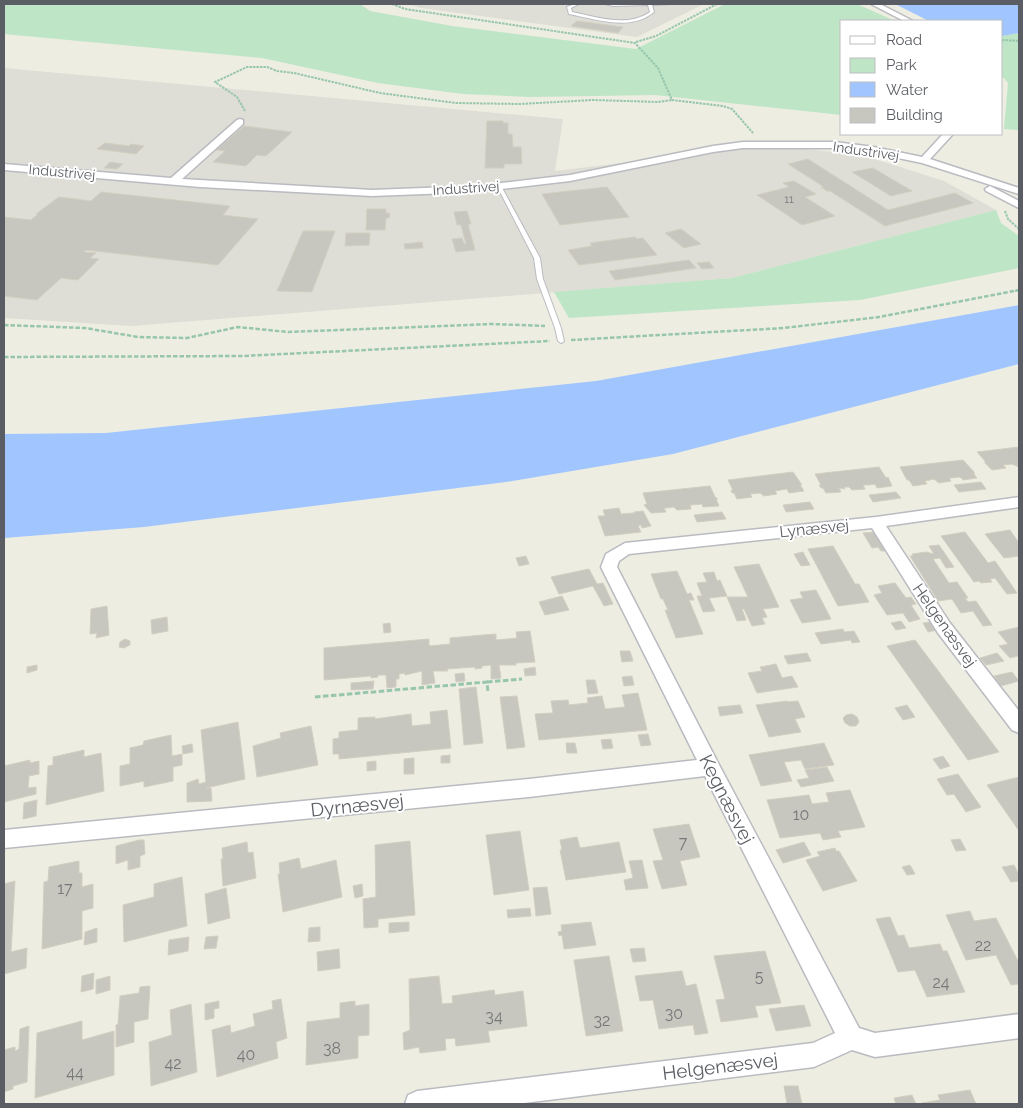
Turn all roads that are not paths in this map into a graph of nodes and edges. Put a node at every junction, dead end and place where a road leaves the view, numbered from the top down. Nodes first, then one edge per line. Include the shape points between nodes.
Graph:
1 (577, 4) edge
2 (607, 4) edge
3 (670, 4) edge
4 (875, 4) edge
5 (650, 5) junction
6 (907, 20) edge
7 (240, 122) road end
8 (947, 135) edge
9 (924, 160) junction
10 (4, 166) edge
11 (173, 182) junction
12 (499, 186) junction
13 (1019, 191) edge
14 (1019, 205) edge
15 (561, 341) road end
16 (1019, 502) edge
17 (876, 522) junction
18 (612, 558) joint
19 (1019, 725) edge
20 (710, 767) junction
21 (4, 839) edge
22 (1019, 1026) edge
23 (851, 1038) junction
24 (417, 1104) edge

1 - 5 lane via 568,7 570,13 630,22 648,16 652,12
2 - 5 lane
3 - 5 lane
4 - 6 street
7 - 11 street
8 - 9 street
9 - 12 street, Industrivej via 835,145 763,144 713,149 570,178
9 - 13 street, Industrivej
9 - 14 street, Industrivej
10 - 11 street, Industrivej
11 - 12 street, Industrivej via 372,193
12 - 15 lane via 537,258 540,279
16 - 17 street, Lynæsvej
17 - 18 street, Lynæsvej via 625,549
17 - 19 street, Helgenæsvej via 944,628
18 - 20 street, Kegnæsvej via 610,568
20 - 21 street, Dyrnæsvej via 529,788
20 - 23 street, Kegnæsvej
22 - 23 street via 875,1044
23 - 24 street, Helgenæsvej via 814,1055

